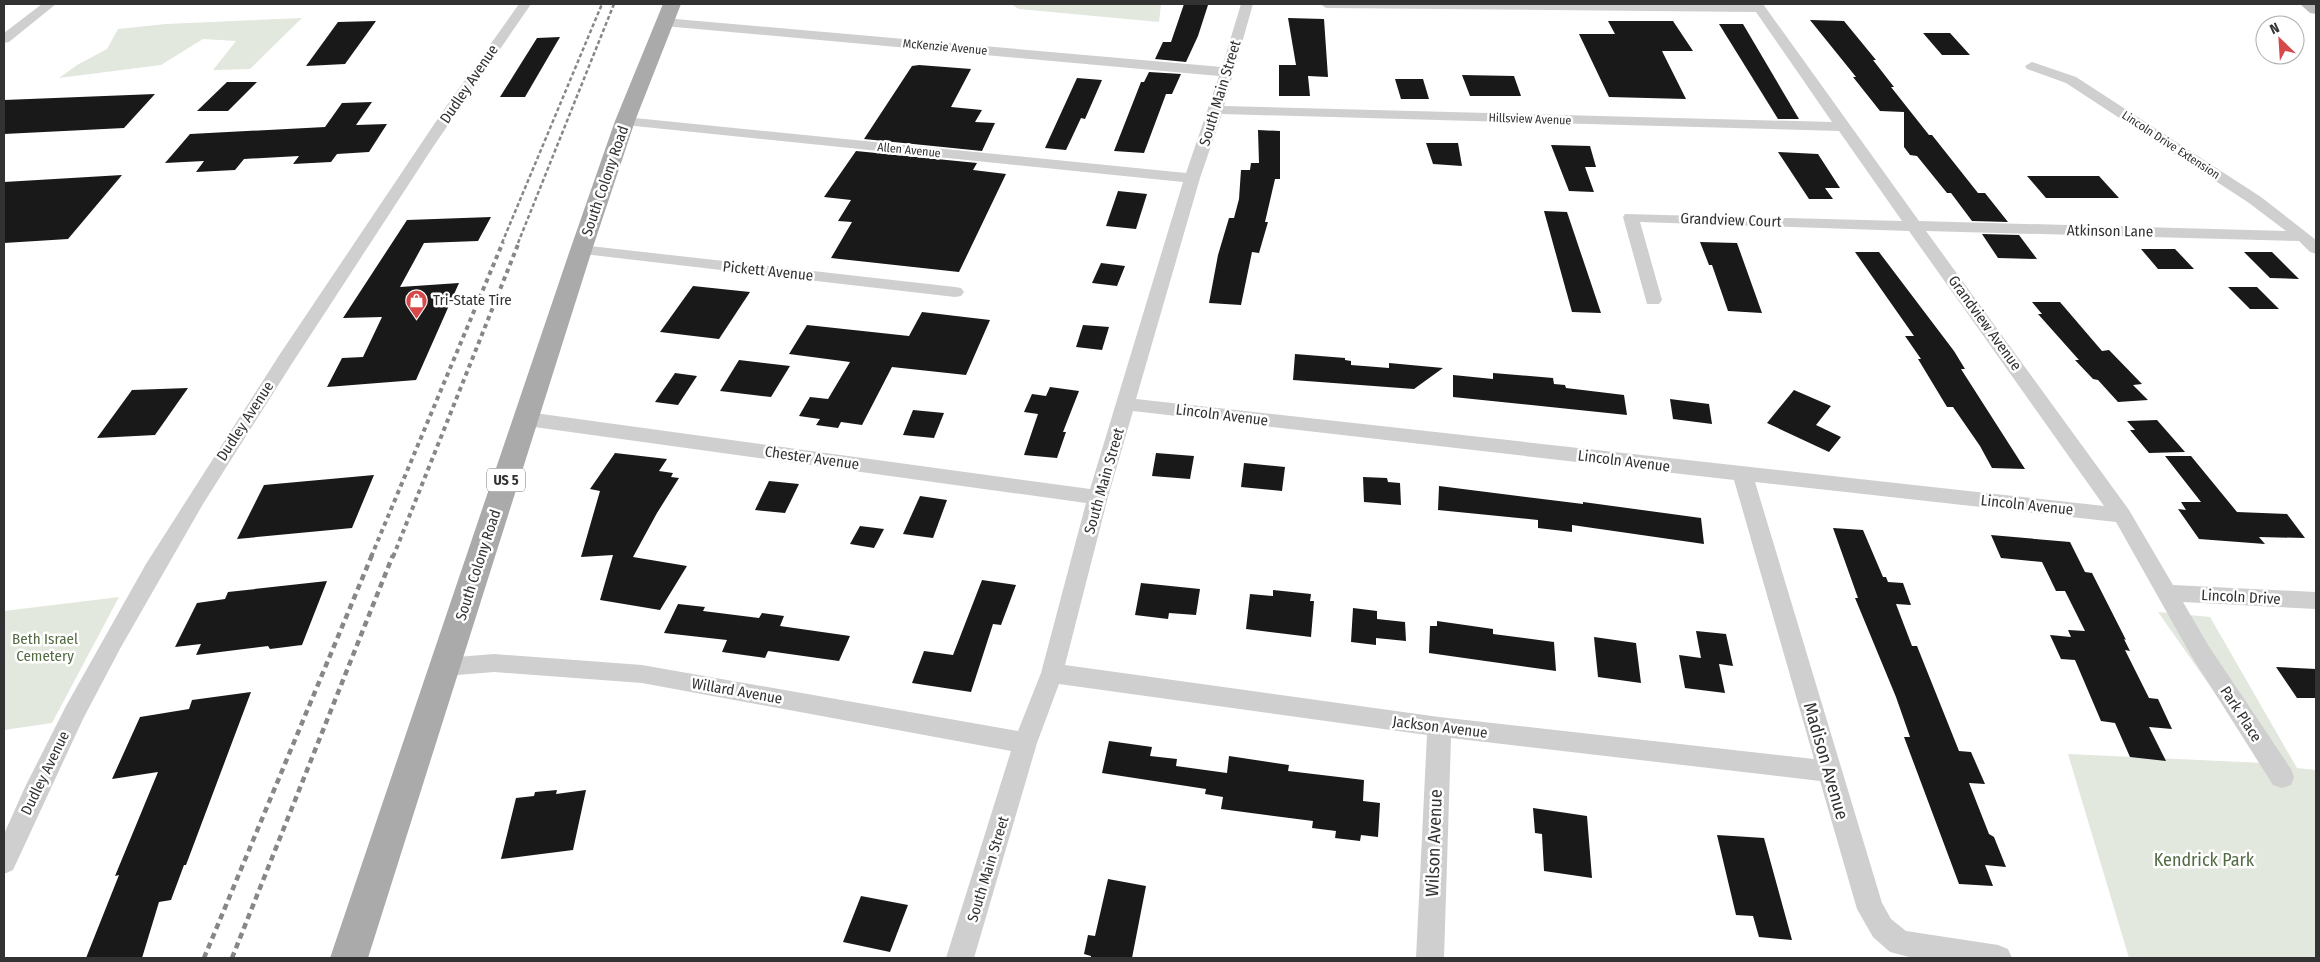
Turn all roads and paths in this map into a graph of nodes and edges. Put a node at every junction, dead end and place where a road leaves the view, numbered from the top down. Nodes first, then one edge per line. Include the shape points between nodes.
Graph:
1 (50, 4) edge
2 (525, 4) edge
3 (1247, 4) edge
4 (1326, 4) edge
5 (2309, 4) edge
6 (1574, 5) edge
7 (1759, 6) edge
8 (2316, 8) edge
9 (668, 13) edge
10 (4, 39) edge
11 (2032, 66) dead end
12 (1226, 72) junction
13 (1216, 110) junction
14 (625, 121) junction
15 (1843, 127) junction
16 (1192, 178) junction
17 (1916, 226) junction
18 (2303, 236) junction
19 (2316, 249) edge
20 (581, 250) junction
21 (954, 292) dead end
22 (1653, 300) dead end
23 (1126, 404) junction
24 (526, 418) junction
25 (1742, 474) junction
26 (1098, 497) junction
27 (2122, 515) junction
28 (2166, 594) junction
29 (2316, 600) edge
30 (2200, 651) joint
31 (445, 667) junction
32 (1052, 673) junction
33 (1439, 727) junction
34 (1026, 743) junction
35 (1829, 771) junction
36 (2282, 777) dead end
37 (4, 862) edge
38 (348, 958) edge
39 (960, 958) edge
40 (1430, 958) edge
41 (1998, 958) edge

1 - 10 street
2 - 37 street, Dudley Avenue via 250,412 192,504 139,592 79,703 25,811
3 - 12 street, South Main Street
4 - 6 street
5 - 8 main road
6 - 7 street
7 - 15 street, Grandview Avenue
9 - 12 street, McKenzie Avenue
9 - 14 main road, South Colony Road / US 5
11 - 18 street, Lincoln Drive Extension via 2072,80 2255,200
12 - 13 street, South Main Street
13 - 15 street, Hillsview Avenue
13 - 16 street, South Main Street
14 - 16 street, Allen Avenue
14 - 20 main road, South Colony Road / US 5
15 - 17 street, Grandview Avenue
16 - 23 street, South Main Street
17 - 18 street, Atkinson Lane
17 - 22 street, Grandview Court via 1631,217
17 - 27 street, Grandview Avenue
18 - 19 street
20 - 21 street, Pickett Avenue
20 - 24 main road, South Colony Road / US 5
23 - 25 street, Lincoln Avenue
23 - 26 street, South Main Street
24 - 26 street, Chester Avenue
24 - 31 main road, South Colony Road / US 5
25 - 27 street, Lincoln Avenue
25 - 35 street, Madison Avenue
26 - 32 street, South Main Street
27 - 28 street, Grandview Avenue
28 - 29 street, Lincoln Drive
28 - 30 street, Grandview Avenue
30 - 36 street, Park Place
31 - 34 street, Willard Avenue via 494,663 642,674
31 - 38 main road, South Colony Road / US 5
32 - 33 street, Jackson Avenue
32 - 34 street, South Main Street
33 - 35 street, Jackson Avenue
33 - 40 street, Wilson Avenue
34 - 39 street, South Main Street
35 - 41 street, Madison Avenue via 1870,909 1882,928 1900,943

